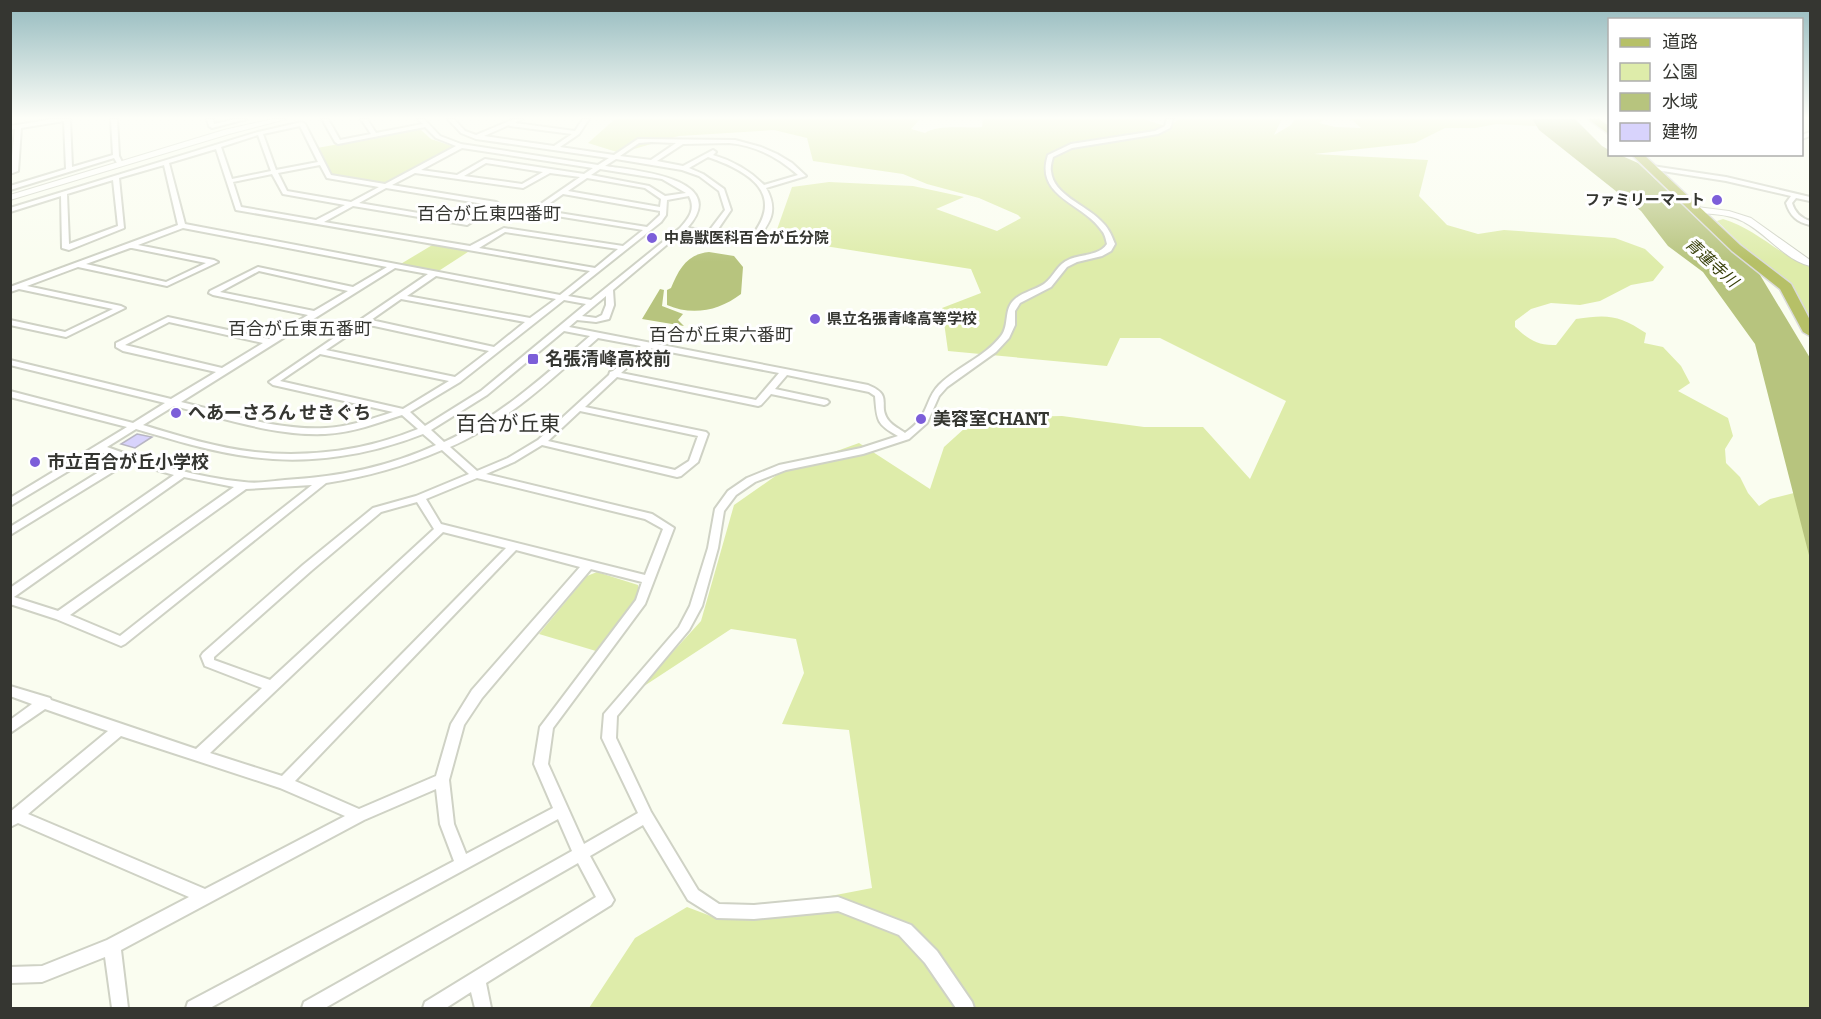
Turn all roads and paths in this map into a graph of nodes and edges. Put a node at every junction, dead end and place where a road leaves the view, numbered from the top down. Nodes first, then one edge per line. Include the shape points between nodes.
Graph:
1 (600, 166) edge
2 (69, 167) edge
3 (86, 167) edge
4 (99, 167) edge
5 (152, 167) edge
6 (167, 167) edge
7 (224, 167) edge
8 (272, 167) edge
9 (302, 167) edge
10 (323, 167) edge
11 (423, 167) edge
12 (476, 167) edge
13 (520, 167) edge
14 (603, 167) edge
15 (676, 167) edge
16 (687, 167) edge
17 (740, 167) edge
18 (793, 167) edge
19 (1046, 167) edge
20 (684, 168) junction
21 (1652, 168) joint
22 (69, 170) junction
23 (415, 171) junction
24 (548, 171) junction
25 (274, 172) junction
26 (585, 177) junction
27 (116, 178) junction
28 (456, 178) junction
29 (229, 181) junction
30 (383, 187) junction
31 (762, 187) junction
32 (10, 188) edge
33 (561, 192) junction
34 (64, 194) junction
35 (691, 194) junction
36 (1795, 195) junction
37 (10, 198) edge
38 (664, 198) junction
39 (1810, 199) edge
40 (350, 204) junction
41 (10, 210) edge
42 (664, 210) junction
43 (1697, 210) junction
44 (318, 222) junction
45 (1810, 222) edge
46 (182, 226) junction
47 (648, 229) junction
48 (682, 229) junction
49 (711, 234) junction
50 (130, 245) junction
51 (473, 249) junction
52 (623, 249) junction
53 (1810, 263) edge
54 (78, 265) junction
55 (395, 266) junction
56 (596, 270) junction
57 (434, 273) junction
58 (20, 287) junction
59 (609, 289) junction
60 (356, 290) junction
61 (10, 291) edge
62 (401, 297) junction
63 (564, 297) junction
64 (592, 303) junction
65 (315, 314) junction
66 (1806, 315) edge
67 (576, 317) junction
68 (364, 321) junction
69 (532, 321) junction
70 (10, 322) edge
71 (561, 328) junction
72 (1810, 332) edge
73 (597, 334) junction
74 (270, 342) junction
75 (648, 344) junction
76 (496, 350) junction
77 (318, 351) junction
78 (10, 362) edge
79 (223, 370) junction
80 (785, 372) junction
81 (613, 374) junction
82 (457, 380) junction
83 (769, 391) junction
84 (10, 394) edge
85 (172, 402) junction
86 (824, 402) dead end
87 (578, 408) junction
88 (404, 412) junction
89 (133, 426) junction
90 (424, 429) junction
91 (906, 437) junction
92 (540, 442) junction
93 (443, 447) junction
94 (99, 448) junction
95 (128, 458) junction
96 (183, 473) junction
97 (476, 475) junction
98 (321, 482) junction
99 (243, 486) junction
100 (420, 498) junction
101 (10, 503) edge
102 (441, 528) junction
103 (10, 532) edge
104 (513, 547) junction
105 (587, 566) junction
106 (649, 580) junction
107 (10, 594) edge
108 (10, 600) edge
109 (60, 616) junction
110 (272, 686) junction
111 (10, 691) edge
112 (45, 702) junction
113 (10, 728) edge
114 (119, 730) junction
115 (199, 755) junction
116 (442, 780) junction
117 (284, 783) junction
118 (562, 810) junction
119 (359, 816) junction
120 (646, 816) junction
121 (14, 818) edge
122 (580, 852) junction
123 (462, 863) junction
124 (203, 896) junction
125 (112, 946) junction
126 (10, 975) edge
127 (477, 981) junction
128 (120, 1008) edge
129 (195, 1008) edge
130 (310, 1008) edge
131 (431, 1008) edge
132 (483, 1008) edge
133 (966, 1008) edge

1 - 26 street
2 - 22 street
3 - 22 street
4 - 37 street
5 - 27 street
6 - 46 street
7 - 29 street
8 - 25 street
9 - 25 street
10 - 30 street via 329,177
11 - 23 street
12 - 28 street
13 - 24 street
14 - 35 street via 663,177
15 - 20 street
16 - 20 street
17 - 31 street
18 - 31 street via 803,176
19 - 91 street via 1051,183 1098,222 1110,236 1111,244 1099,254 1064,265 1048,285 1017,301 1006,336 944,385 935,395 924,421
20 - 49 street via 722,190 728,210
21 - 36 street
21 - 43 main road
22 - 32 street
23 - 28 street
23 - 30 street
24 - 26 street
24 - 28 street via 523,186
25 - 29 street
25 - 40 street via 285,193
26 - 33 street
26 - 38 street via 647,187
27 - 34 street
27 - 34 street via 122,227 66,248
29 - 44 street via 238,209
30 - 40 street
30 - 40 street via 496,204 467,223
31 - 49 street via 770,208 766,223 752,240
33 - 42 street
33 - 47 street via 534,211
34 - 41 street
35 - 38 street
35 - 48 street via 696,204 694,214
36 - 39 street
36 - 45 street via 1789,203 1792,212 1798,219
38 - 42 street
40 - 44 street
42 - 47 street via 659,222
43 - 53 street via 1742,218
43 - 66 main road via 1736,248 1779,279
44 - 51 street
46 - 50 street
46 - 55 street
47 - 52 street
48 - 49 street
48 - 59 street
50 - 54 street
50 - 54 street via 214,262 167,284
51 - 52 street via 504,230
51 - 56 street
52 - 56 street
54 - 58 street
55 - 57 street
55 - 60 street
56 - 63 street
57 - 62 street
57 - 63 street
58 - 61 street
58 - 70 street via 120,308 66,335
59 - 64 street
59 - 67 street via 606,316 596,320
60 - 65 street
60 - 65 street via 258,269 213,293
62 - 68 street
62 - 69 street
63 - 64 street
63 - 69 street
64 - 67 street
65 - 74 street
66 - 72 main road
67 - 71 street
68 - 76 street
68 - 77 street
69 - 76 street
71 - 73 street
71 - 90 street via 484,393
73 - 75 street
73 - 93 street via 504,412
74 - 79 street
74 - 79 street via 168,319 119,345
75 - 80 street
75 - 81 street
76 - 82 street
77 - 82 street
77 - 88 street via 273,382
78 - 85 street
79 - 85 street
80 - 83 street
80 - 91 street via 876,390 881,398 881,417
81 - 83 street via 758,404
81 - 87 street
82 - 88 street
83 - 86 street
84 - 89 street
85 - 88 street via 261,425 304,431 359,426
85 - 89 street
87 - 92 street
87 - 92 street via 703,434 693,462 677,474
88 - 90 street
89 - 90 street via 255,455 299,456 367,447
89 - 94 street
90 - 93 street
91 - 120 street via 863,451 783,466 732,493 719,511 696,606 683,630 611,714 609,738
92 - 97 street
93 - 97 street
93 - 98 street via 399,464
94 - 95 street
94 - 101 street
95 - 96 street
95 - 103 street
96 - 99 street
96 - 107 street
97 - 100 street
97 - 106 street via 648,516 669,528
98 - 99 street
98 - 109 street via 121,641
99 - 109 street
100 - 102 street
100 - 110 street via 377,510 207,656 209,663
102 - 104 street
102 - 110 street
104 - 105 street
104 - 117 street
105 - 106 street
105 - 116 street via 477,694 458,724
106 - 118 street via 641,601 547,727 541,764
108 - 109 street
110 - 115 street
111 - 112 street
112 - 113 street
112 - 114 street
114 - 115 street
114 - 121 street
115 - 117 street
116 - 119 street
116 - 123 street via 447,824
117 - 119 street
118 - 122 street
118 - 123 street
119 - 124 street
120 - 122 street
120 - 133 street via 693,895 717,911 754,912 838,904 905,930 931,957
121 - 124 street
122 - 127 street via 606,900
122 - 130 street
123 - 129 street
124 - 125 street
125 - 126 street via 42,974
125 - 128 street
127 - 131 street
127 - 132 street

